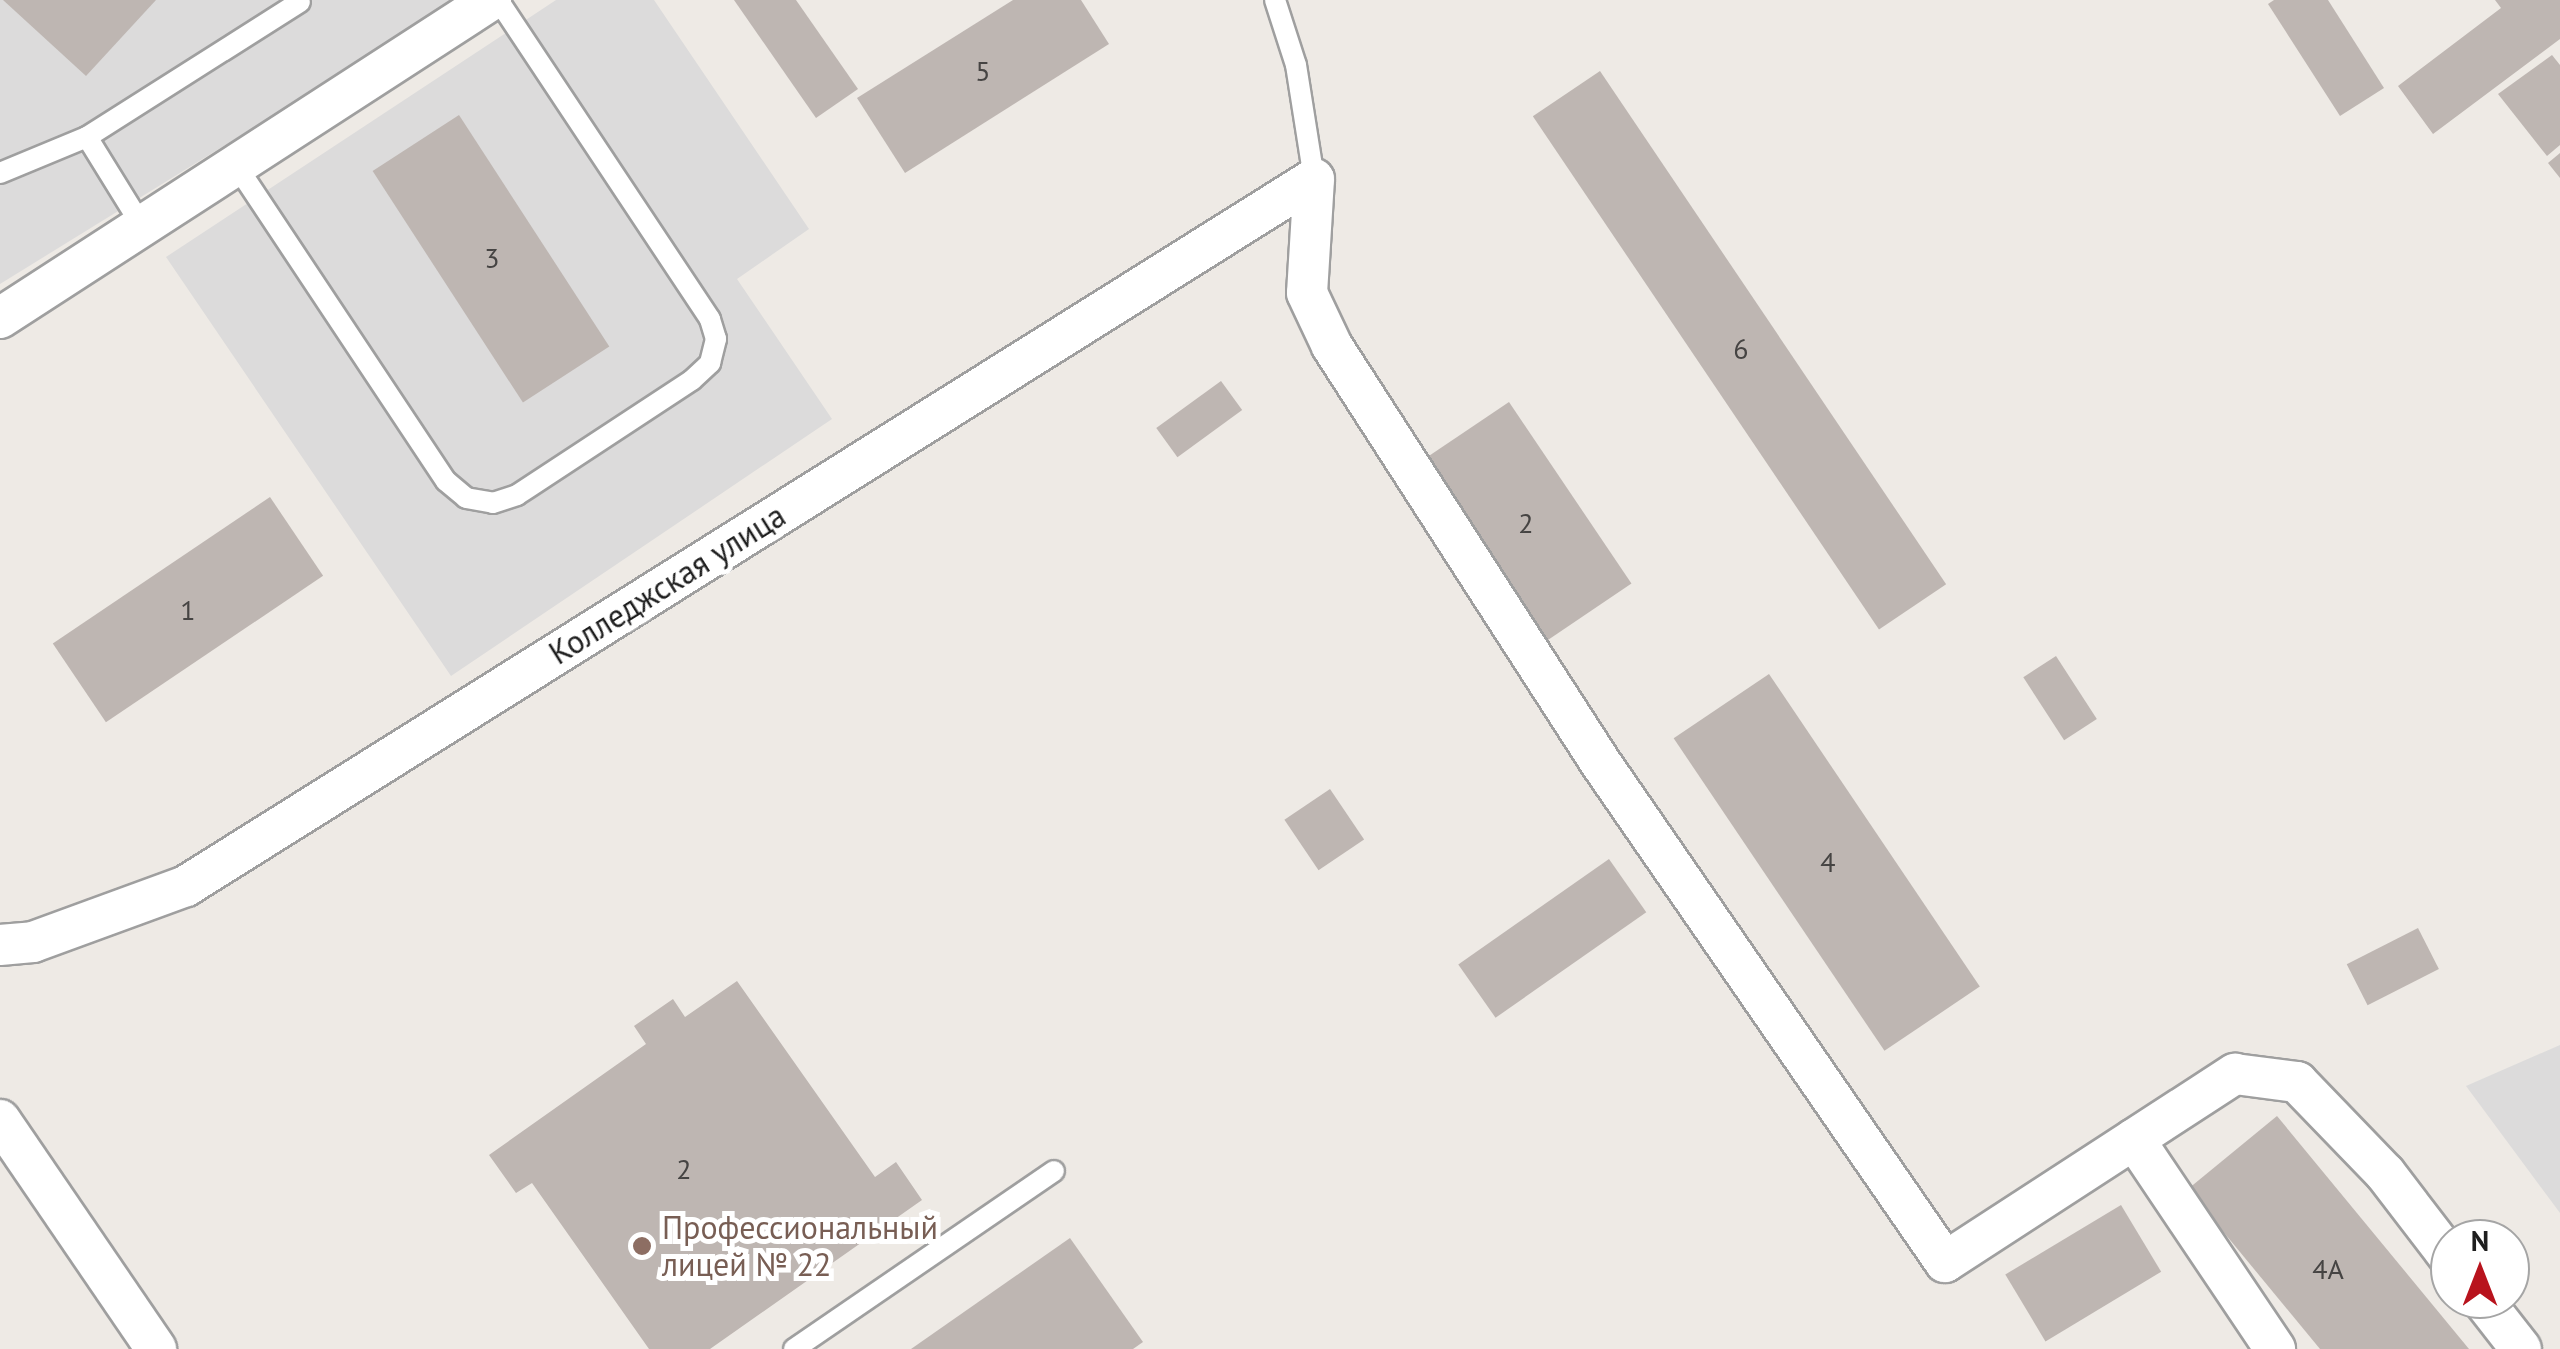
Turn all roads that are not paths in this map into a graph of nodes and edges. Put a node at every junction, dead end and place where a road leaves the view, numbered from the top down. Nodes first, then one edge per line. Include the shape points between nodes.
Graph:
1 (491, 0) edge
2 (498, 0) edge
3 (1275, 0) edge
4 (300, 2) dead end
5 (87, 136) junction
6 (236, 165) junction
7 (0, 173) edge
8 (1314, 179) junction
9 (142, 226) junction
10 (0, 318) edge
11 (0, 944) edge
12 (0, 1120) edge
13 (2134, 1139) junction
14 (1054, 1171) dead end
15 (2430, 1232) edge
16 (2497, 1319) edge
17 (156, 1349) edge
18 (794, 1349) edge
19 (2276, 1349) edge
20 (2520, 1349) edge

1 - 6 street
2 - 6 lane via 710,318 716,339 710,364 692,380 518,495 494,503 466,498 446,480
3 - 8 lane via 1296,65
4 - 5 lane
5 - 7 lane
5 - 9 lane
6 - 9 street
8 - 11 street, Колледжская улица via 186,886 33,942
8 - 13 street via 1307,294 1332,346 1598,759 1945,1262
9 - 10 street
12 - 17 street
13 - 15 street via 2234,1074 2297,1082 2385,1173
13 - 19 street
14 - 18 lane
16 - 20 street

